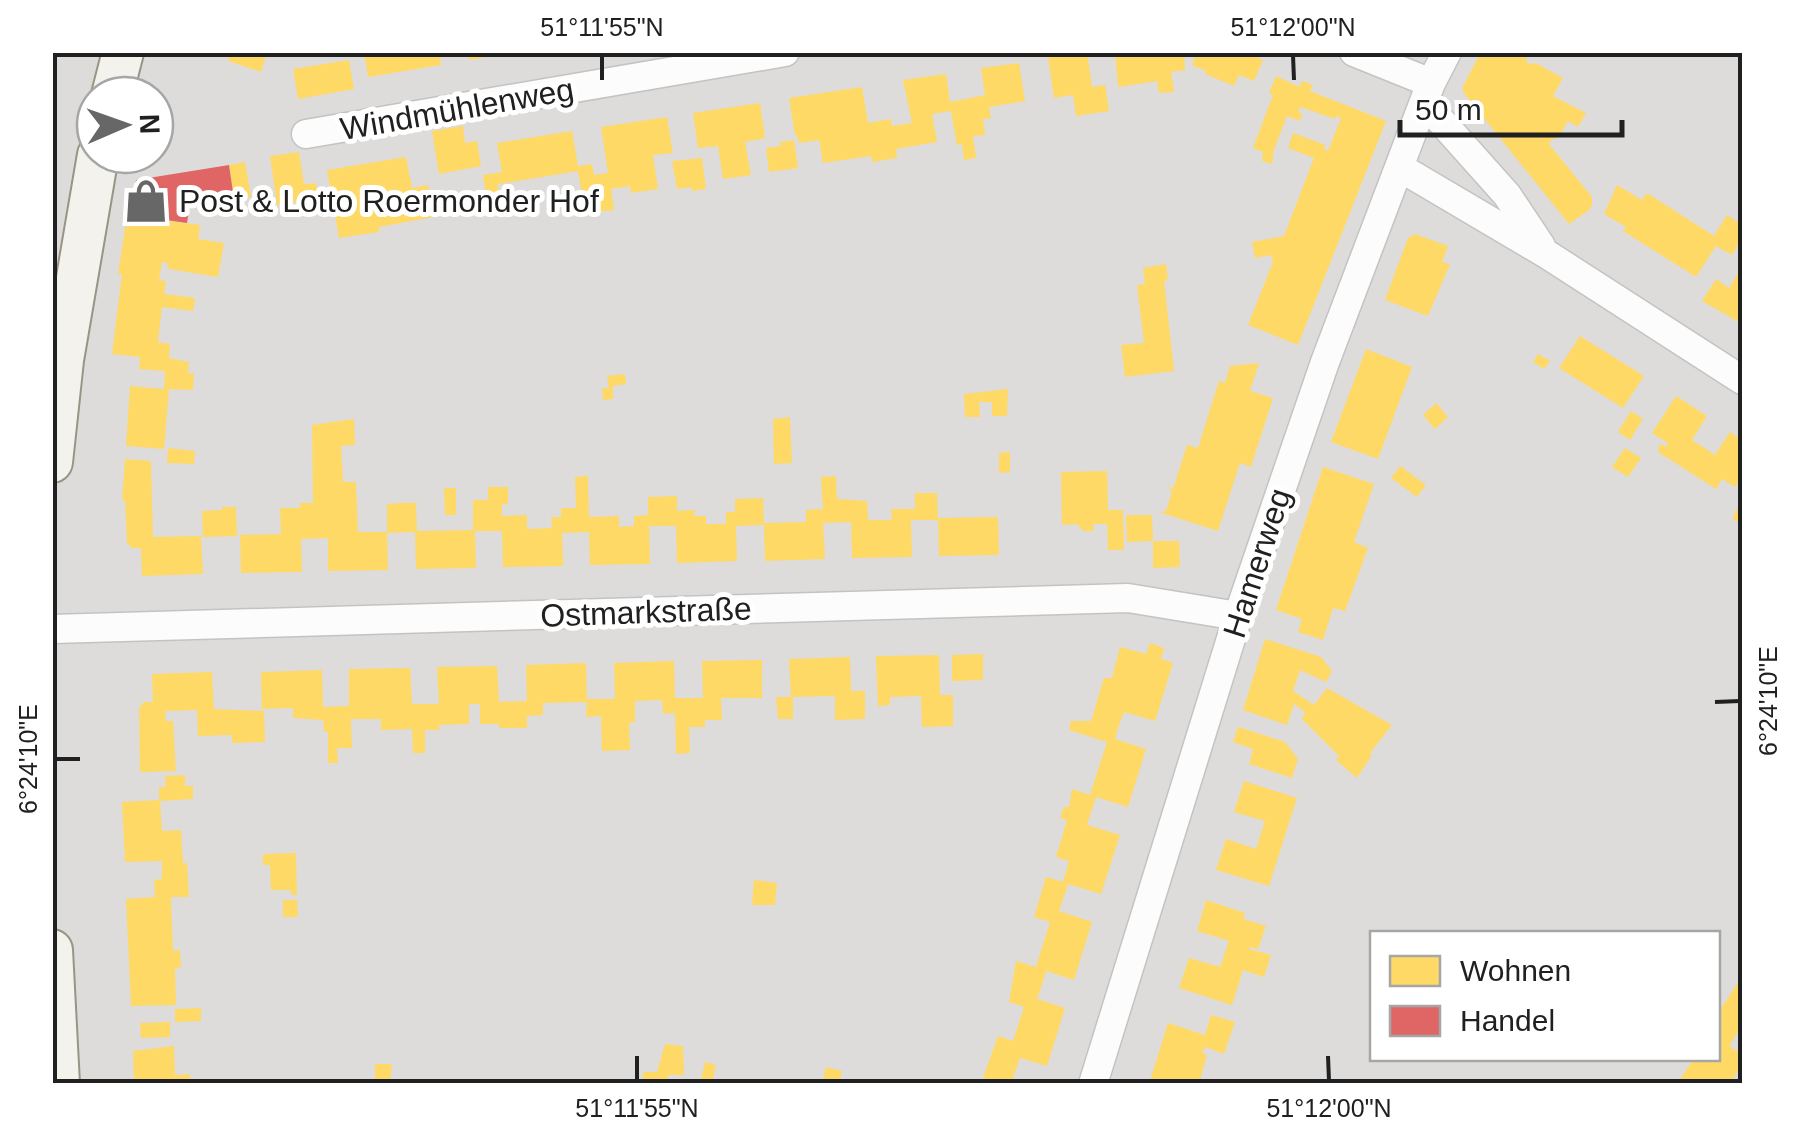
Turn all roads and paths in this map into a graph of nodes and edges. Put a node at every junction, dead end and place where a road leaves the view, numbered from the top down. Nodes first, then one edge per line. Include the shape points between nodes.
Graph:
1 (785, 52) edge
2 (1354, 52) edge
3 (1447, 52) edge
4 (1428, 92) junction
5 (306, 134) dead end
6 (1400, 167) junction
7 (94, 175) edge
8 (1548, 255) junction
9 (1742, 380) edge
10 (52, 462) edge
11 (1238, 616) junction
12 (52, 629) edge
13 (52, 950) edge
14 (59, 1084) edge
15 (1093, 1084) edge

1 - 5 street, Windmühlenweg
2 - 4 street
3 - 4 street, Hamerweg
4 - 6 street, Hamerweg
4 - 8 street
6 - 8 street
6 - 11 street, Hamerweg via 1324,362
7 - 10 main road via 62,360
8 - 9 street
11 - 12 street, Ostmarkstraße via 1128,598
11 - 15 street, Hamerweg
13 - 14 main road

